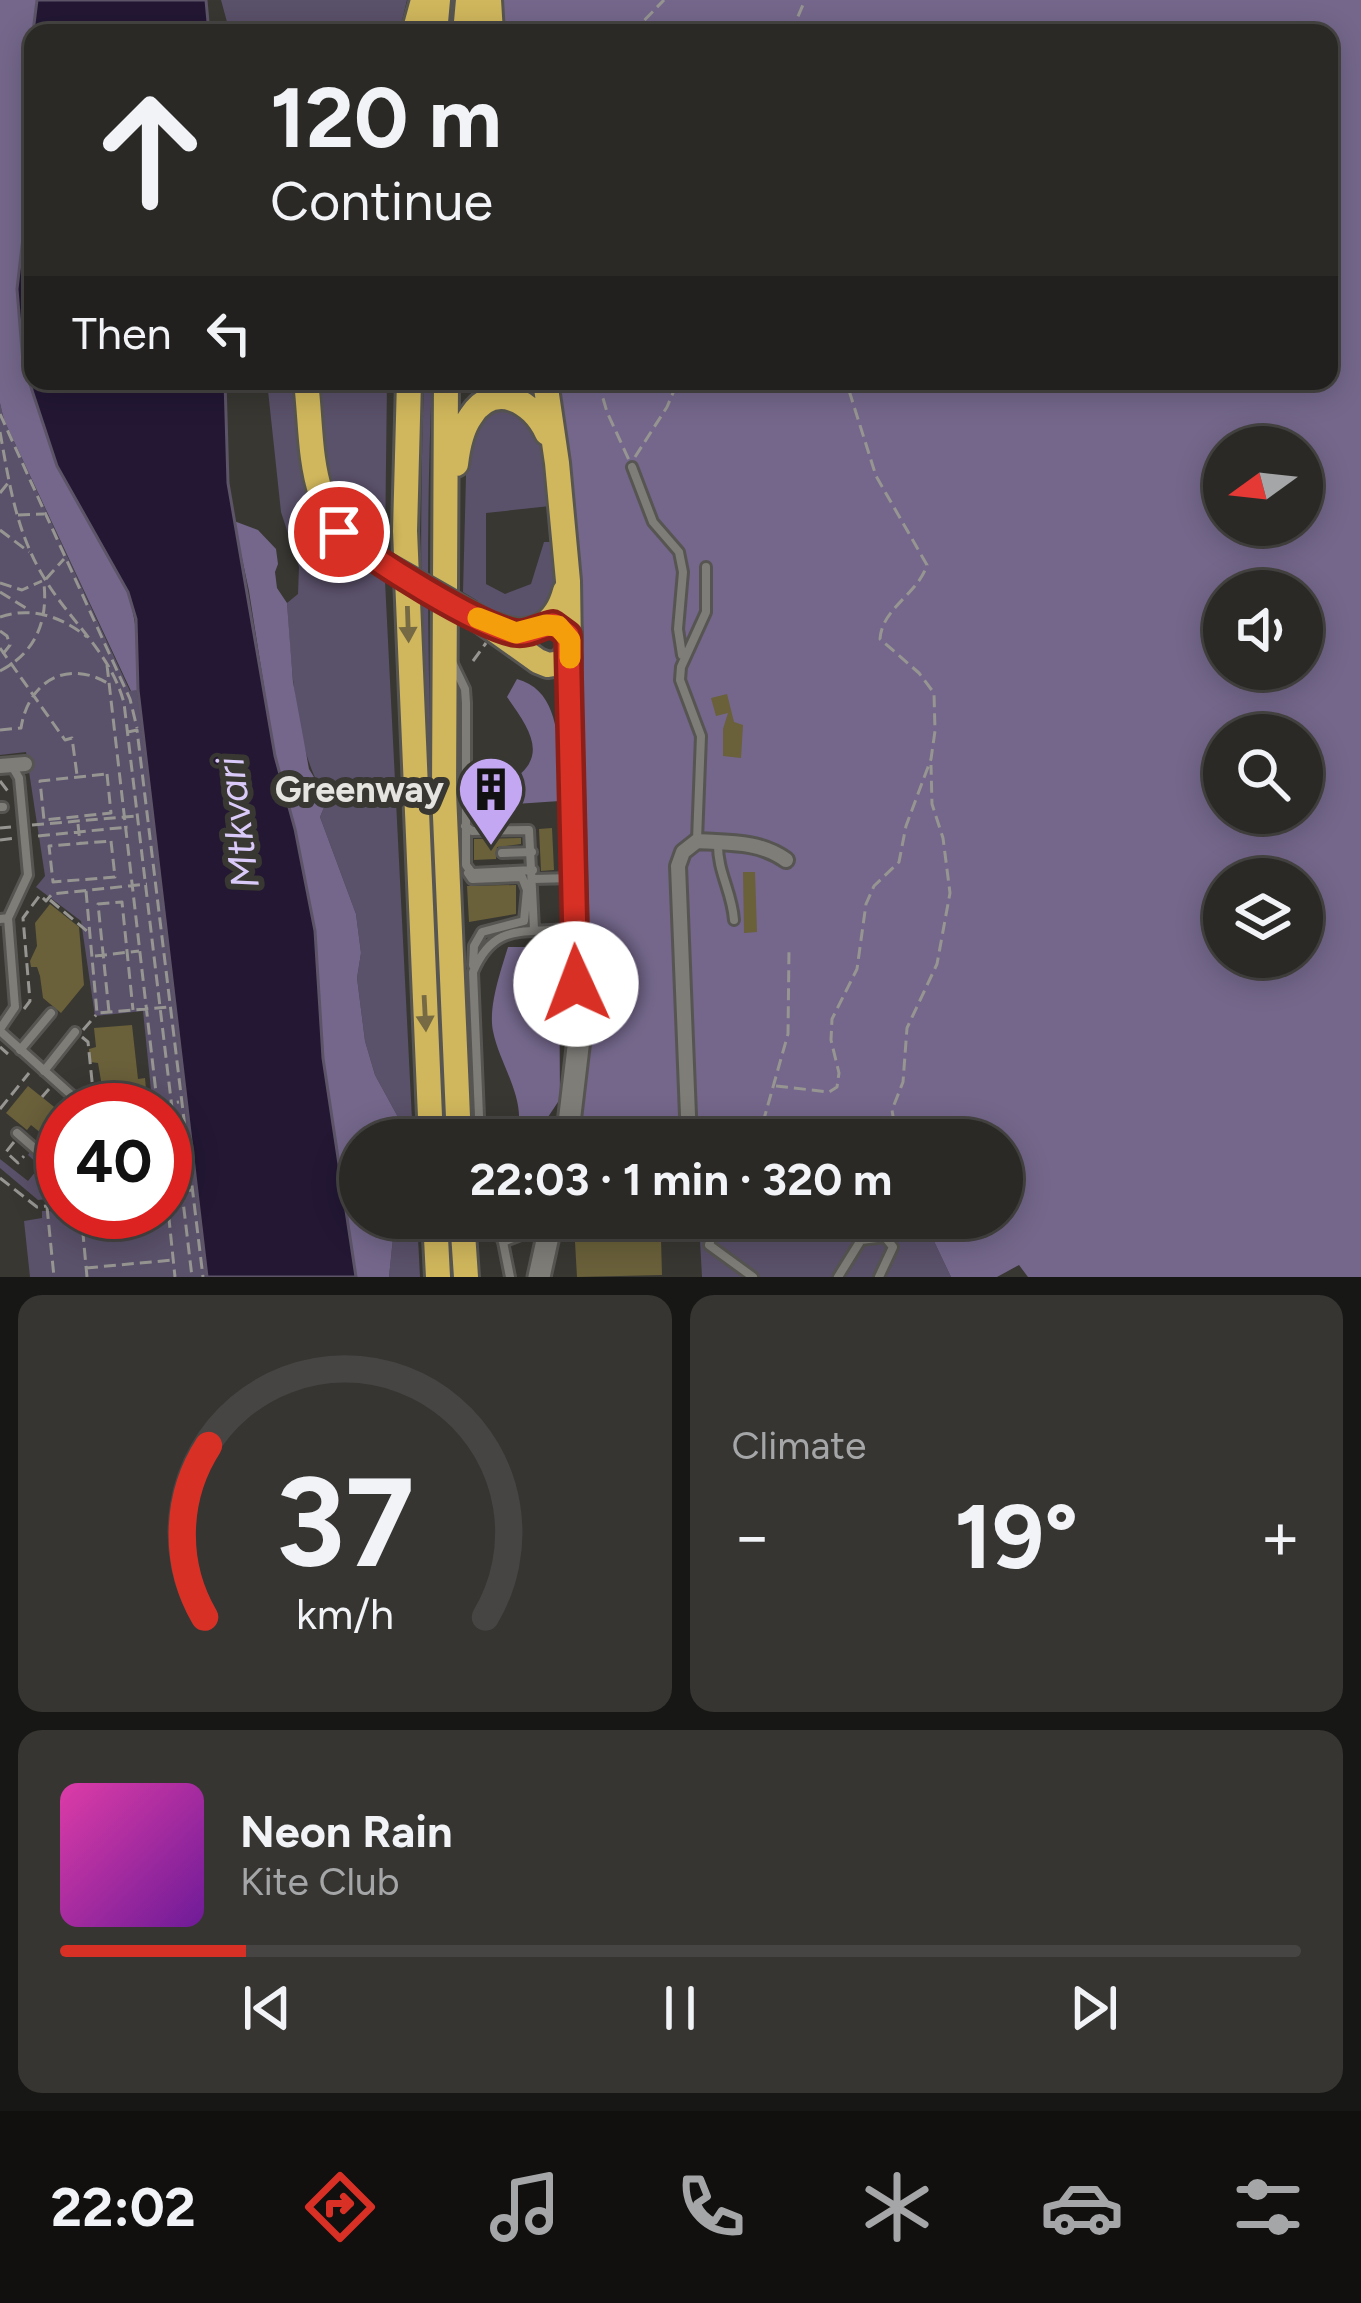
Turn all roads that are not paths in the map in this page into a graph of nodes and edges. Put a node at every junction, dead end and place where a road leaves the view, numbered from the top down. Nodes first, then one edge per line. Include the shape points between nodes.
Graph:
1 (307, 390) edge
2 (408, 390) edge
3 (446, 390) edge
4 (546, 390) edge
5 (557, 463) junction
6 (632, 466) road end
7 (443, 520) junction
8 (706, 567) dead end
9 (568, 581) junction
10 (541, 627) junction
11 (483, 629) junction
12 (443, 643) junction
13 (570, 646) junction
14 (682, 656) junction
15 (538, 660) junction
16 (573, 750) junction
17 (12, 765) edge
18 (465, 826) junction
19 (697, 841) junction
20 (718, 842) junction
21 (532, 852) junction
22 (502, 853) dead end
23 (467, 858) junction
24 (786, 860) dead end
25 (533, 874) junction
26 (573, 878) junction
27 (4, 919) edge
28 (734, 920) dead end
29 (574, 928) junction
30 (534, 929) junction
31 (473, 972) junction
32 (51, 1013) dead end
33 (0, 1030) edge
34 (77, 1034) road end
35 (20, 1050) junction
36 (40, 1068) junction
37 (55, 1083) edge
38 (430, 1119) edge
39 (459, 1119) edge
40 (479, 1119) edge
41 (569, 1119) edge
42 (687, 1119) edge
43 (18, 1135) road end
44 (36, 1150) edge
45 (436, 1239) edge
46 (463, 1239) edge
47 (502, 1239) edge
48 (510, 1239) edge
49 (547, 1239) edge
50 (711, 1239) edge
51 (503, 1242) junction
52 (438, 1277) edge
53 (466, 1277) edge
54 (510, 1277) edge
55 (538, 1277) edge
56 (752, 1277) edge
57 (838, 1277) edge
58 (878, 1277) edge

1 - 11 highway, bridge via 318,492 339,532
2 -> 38 highway via 405,554
3 - 7 highway
4 - 5 highway
5 - 7 highway via 536,411 511,397 486,400 465,426
5 - 9 highway
6 - 14 lane via 653,522 679,552
7 - 12 highway
8 - 14 lane via 706,612
9 - 10 highway via 562,604
9 - 13 highway
10 - 11 highway
10 - 13 highway via 558,626
10 - 15 highway via 530,642
11 - 15 highway
12 - 18 lane via 465,688
12 - 39 highway
13 - 15 highway via 560,663
13 - 16 street
14 - 19 lane via 680,680 701,736
15 - 16 street
16 - 26 street
17 - 27 lane via 27,882
18 - 21 lane via 529,830
18 - 23 lane
19 - 20 street
19 - 42 street via 679,866
20 - 24 street via 771,848
20 - 28 lane
21 - 22 lane
21 - 25 lane
23 - 25 lane via 472,872
23 - 31 lane via 472,878 523,878 527,890 524,921 478,938
25 - 26 lane
25 - 30 lane
26 - 29 street
27 - 33 lane via 15,1007
29 - 30 lane
29 - 41 street via 578,1040
30 - 31 lane via 490,944
31 - 40 lane
32 - 35 lane
33 - 35 lane
34 - 36 lane
35 - 36 lane
36 - 37 lane
43 - 44 lane
45 - 52 highway
46 - 53 highway
47 - 51 lane
48 - 51 lane
49 - 55 street
50 - 56 lane
51 - 54 lane
57 - 58 lane via 861,1240 885,1237 893,1247

